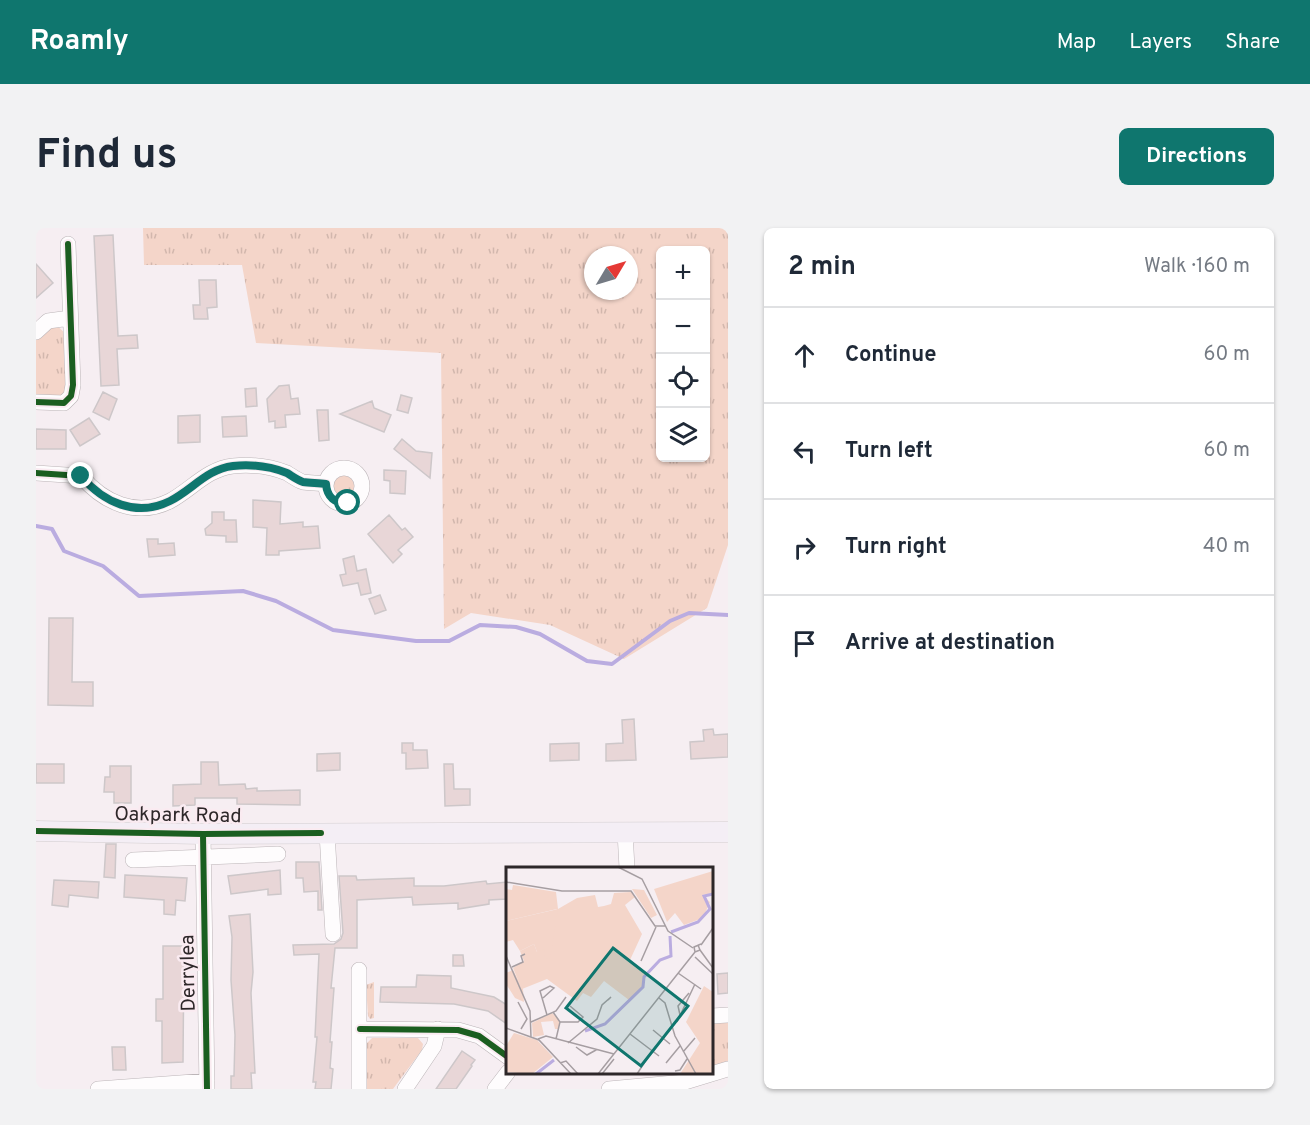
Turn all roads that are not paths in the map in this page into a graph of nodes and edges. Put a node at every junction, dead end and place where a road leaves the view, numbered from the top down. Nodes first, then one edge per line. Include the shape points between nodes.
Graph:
1 (68, 244) dead end
2 (70, 318) junction
3 (36, 332) edge
4 (36, 402) edge
5 (36, 473) edge
6 (326, 484) dead end
7 (36, 831) edge
8 (625, 832) junction
9 (728, 832) edge
10 (327, 833) junction
11 (203, 834) junction
12 (278, 854) dead end
13 (204, 856) junction
14 (133, 860) dead end
15 (627, 867) edge
16 (333, 934) dead end
17 (359, 970) dead end
18 (360, 1029) junction
19 (438, 1029) junction
20 (506, 1056) edge
21 (728, 1069) edge
22 (506, 1073) edge
23 (630, 1074) edge
24 (711, 1074) edge
25 (713, 1074) edge
26 (207, 1085) edge
27 (615, 1088) edge
28 (98, 1089) edge
29 (359, 1089) edge
30 (405, 1089) edge
31 (495, 1089) edge

1 - 2 street
2 - 3 street via 48,321
2 - 4 street via 71,396 64,403
5 - 6 street via 81,476 100,496 126,507 151,507 169,501 208,474 230,466 257,464 287,473 301,482
7 - 11 main road, Oakpark Road
8 - 9 main road, Oakpark Road
8 - 10 main road, Oakpark Road
8 - 15 street
10 - 11 main road, Oakpark Road
10 - 16 street
11 - 13 street, Derrylea
12 - 13 street
13 - 14 street
13 - 26 street, Derrylea
17 - 18 street
18 - 19 street
18 - 29 street
19 - 20 street via 478,1036
19 - 30 street via 434,1046
21 - 25 street
22 - 31 street
23 - 27 street
24 - 27 street via 685,1082
26 - 28 street, Derrylea

